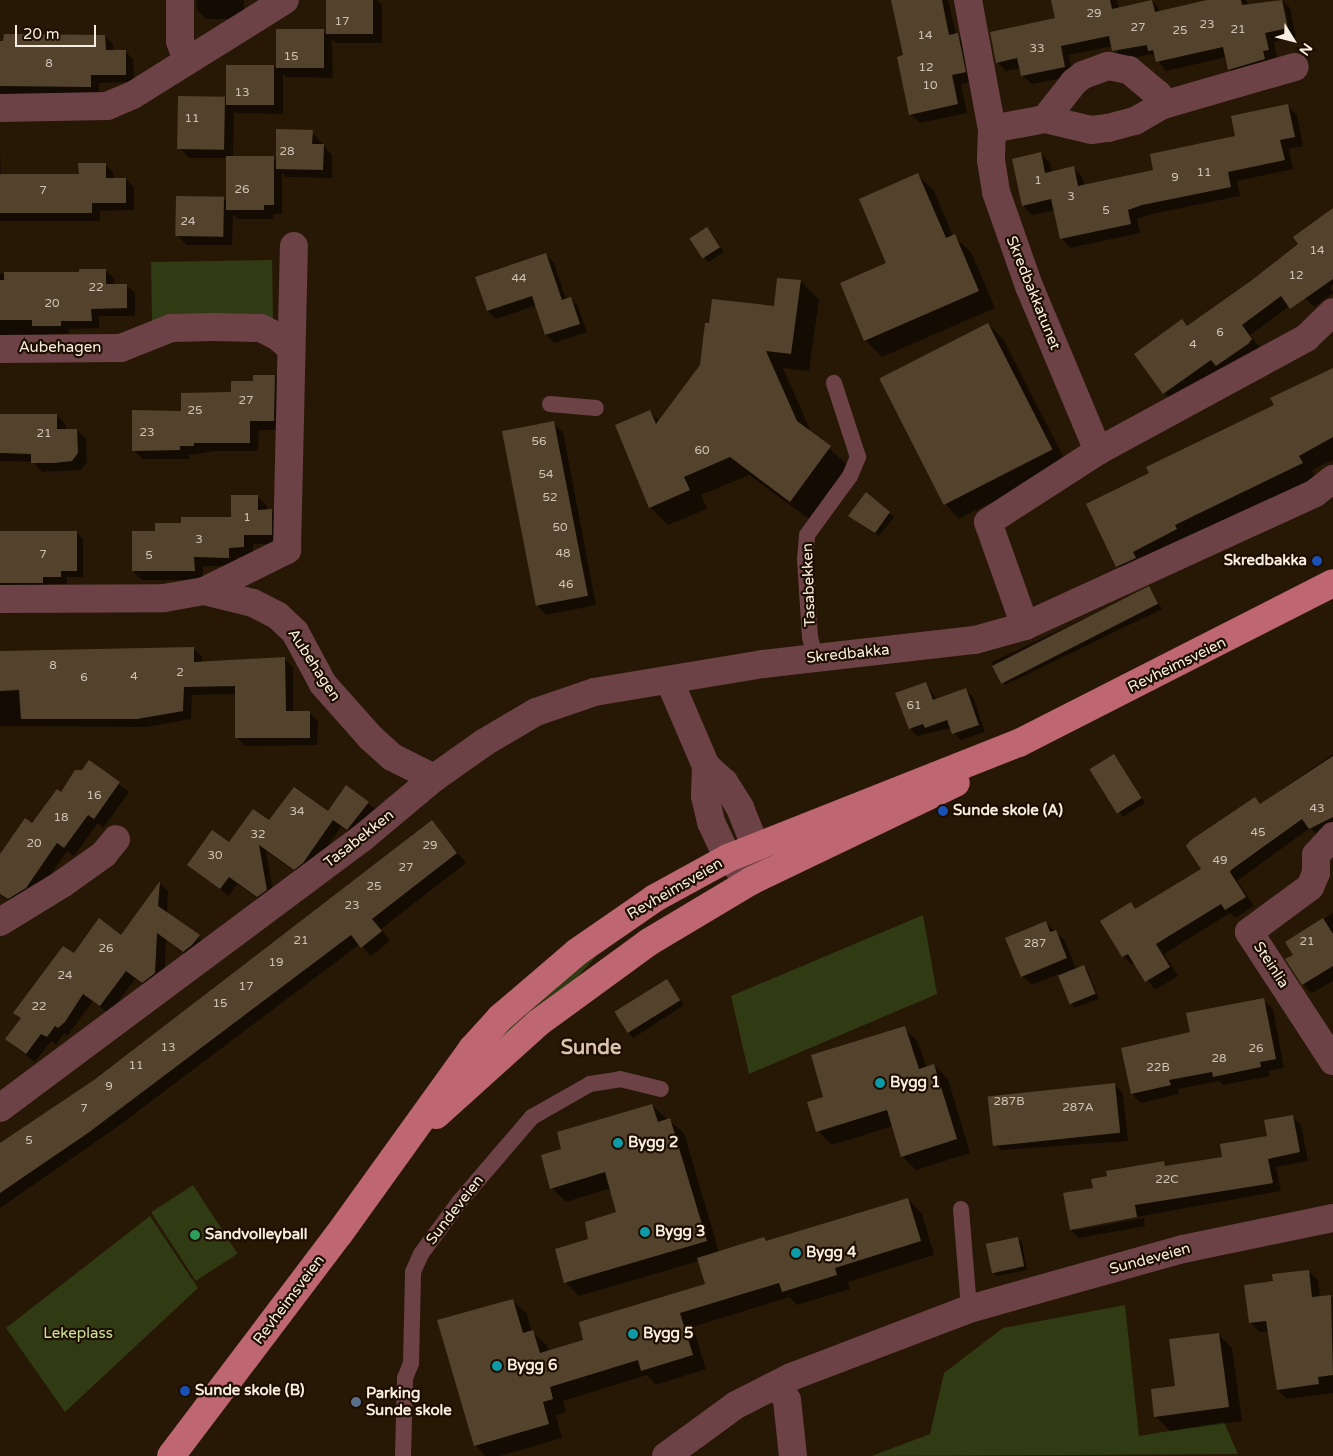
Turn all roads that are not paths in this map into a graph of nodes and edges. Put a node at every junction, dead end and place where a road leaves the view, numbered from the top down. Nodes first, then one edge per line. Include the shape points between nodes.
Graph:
1 (180, 0) edge
2 (285, 0) edge
3 (968, 0) edge
4 (187, 61) junction
5 (1296, 67) dead end
6 (1163, 105) junction
7 (0, 108) edge
8 (1045, 119) junction
9 (992, 129) junction
10 (294, 246) dead end
11 (1333, 312) edge
12 (290, 347) junction
13 (0, 349) edge
14 (834, 383) dead end
15 (550, 404) dead end
16 (596, 408) dead end
17 (1098, 451) junction
18 (1333, 479) edge
19 (1333, 583) edge
20 (204, 591) junction
21 (0, 599) edge
22 (1025, 626) junction
23 (815, 657) junction
24 (670, 682) junction
25 (1019, 743) junction
26 (706, 766) junction
27 (434, 778) junction
28 (1333, 836) edge
29 (116, 839) dead end
30 (755, 845) junction
31 (728, 858) junction
32 (752, 881) junction
33 (0, 922) edge
34 (1333, 1061) edge
35 (661, 1088) dead end
36 (0, 1108) edge
37 (405, 1142) junction
38 (960, 1209) dead end
39 (1333, 1218) edge
40 (969, 1309) junction
41 (778, 1384) junction
42 (171, 1456) edge
43 (403, 1456) edge
44 (666, 1456) edge
45 (793, 1456) edge

1 - 4 street via 180,41
2 - 4 street
3 - 9 street, Skredbakkatunet
4 - 7 street via 134,94 107,106
5 - 6 street
6 - 8 street via 1134,122 1100,129 1091,130
6 - 8 street via 1158,94 1129,70 1108,66 1083,75
8 - 9 street
9 - 17 street, Skredbakkatunet via 991,160 996,192 1010,238
10 - 12 street, Aubehagen
11 - 17 street via 1306,338
12 - 13 street, Aubehagen via 261,328 214,327 171,328 121,348
12 - 20 street, Aubehagen via 287,550
14 - 23 lane, Tasabekken via 858,457 850,476 807,535 805,559 810,637
15 - 16 lane
17 - 22 street via 988,522
18 - 22 street, Skredbakka via 1315,493
19 - 25 main road, Revheimsveien
20 - 21 street, Aubehagen via 164,598
20 - 27 street, Aubehagen via 253,603 278,616 295,632 323,684 348,714 392,757
22 - 23 street, Skredbakka via 975,640
23 - 24 street, Skredbakka
24 - 26 street
24 - 27 street, Tasabekken via 594,692 536,712 485,742
25 - 30 main road, Revheimsveien
25 - 32 main road, Revheimsveien via 971,775
26 - 30 street via 724,782 740,808
26 - 31 street via 704,796 711,822
27 - 36 street, Tasabekken via 361,840
28 - 34 street, Steinlia via 1316,855 1316,873 1310,887 1249,932
29 - 33 street via 104,854
30 - 31 main road, Revheimsveien
30 - 32 street
31 - 32 street
31 - 37 main road, Revheimsveien via 655,898 543,980 472,1049
32 - 37 main road, Revheimsveien via 649,942 582,989 504,1052
35 - 43 lane, Sundeveien via 620,1079 590,1084 532,1117 430,1240 413,1272 411,1363 405,1378
37 - 42 main road, Revheimsveien
38 - 40 lane
39 - 40 street, Sundeveien via 1182,1249
40 - 41 street, Sundeveien
41 - 44 street, Sundeveien via 736,1405
41 - 45 street via 787,1400

